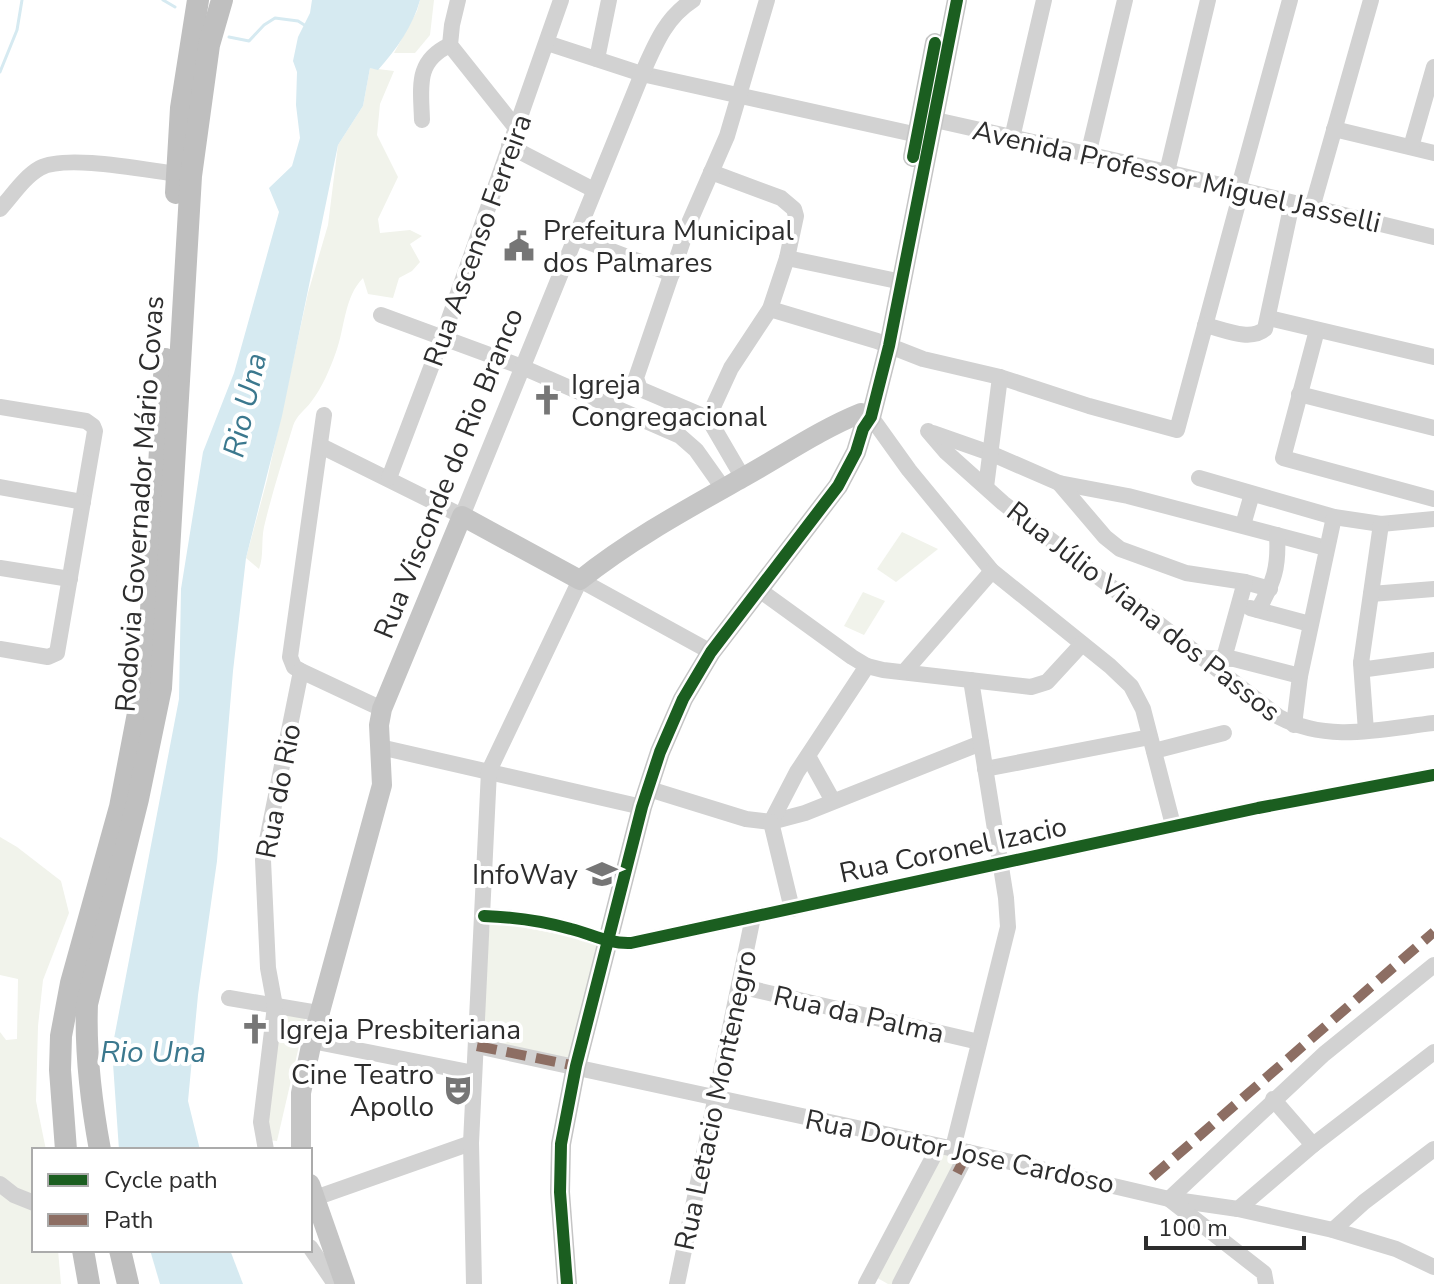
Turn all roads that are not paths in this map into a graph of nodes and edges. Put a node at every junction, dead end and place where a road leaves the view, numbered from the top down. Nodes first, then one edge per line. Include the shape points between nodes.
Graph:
1 (198, 0) edge
2 (222, 0) edge
3 (458, 0) edge
4 (561, 0) edge
5 (609, 0) edge
6 (693, 0) edge
7 (767, 0) edge
8 (943, 0) edge
9 (957, 0) edge
10 (1044, 0) edge
11 (1125, 0) edge
12 (1208, 0) edge
13 (1290, 0) edge
14 (1371, 0) edge
15 (547, 43) junction
16 (450, 45) junction
17 (597, 59) junction
18 (1433, 72) edge
19 (642, 74) junction
20 (740, 96) junction
21 (422, 120) dead end
22 (924, 123) junction
23 (516, 128) junction
24 (1334, 129) junction
25 (1012, 138) junction
26 (509, 146) junction
27 (1411, 147) junction
28 (1434, 153) edge
29 (1088, 155) junction
30 (711, 172) junction
31 (1167, 172) junction
32 (177, 174) junction
33 (594, 190) junction
34 (1238, 190) junction
35 (1292, 203) junction
36 (1237, 207) dead end
37 (1312, 208) junction
38 (0, 209) edge
39 (575, 237) junction
40 (1434, 237) edge
41 (787, 258) junction
42 (672, 274) junction
43 (896, 280) junction
44 (770, 309) junction
45 (381, 315) dead end
46 (1269, 318) junction
47 (1205, 325) junction
48 (1317, 330) junction
49 (443, 336) junction
50 (883, 343) junction
51 (1434, 357) edge
52 (522, 367) junction
53 (1000, 377) junction
54 (1299, 394) junction
55 (0, 407) edge
56 (324, 415) dead end
57 (708, 418) junction
58 (865, 420) junction
59 (1434, 428) edge
60 (321, 446) junction
61 (990, 453) junction
62 (389, 478) junction
63 (743, 478) junction
64 (1199, 478) dead end
65 (1059, 483) junction
66 (0, 487) edge
67 (986, 487) junction
68 (723, 488) junction
69 (1252, 494) junction
70 (1434, 499) edge
71 (83, 502) junction
72 (462, 516) junction
73 (1334, 517) junction
74 (1434, 519) edge
75 (1381, 524) junction
76 (1243, 525) junction
77 (1277, 535) junction
78 (1326, 548) junction
79 (0, 568) edge
80 (992, 571) junction
81 (70, 579) junction
82 (580, 580) junction
83 (1245, 582) junction
84 (758, 589) junction
85 (1270, 589) junction
86 (1434, 589) edge
87 (1371, 594) junction
88 (1239, 605) junction
89 (1258, 610) junction
90 (1310, 624) junction
91 (1082, 644) junction
92 (0, 649) edge
93 (711, 652) junction
94 (1203, 658) junction
95 (1224, 658) junction
96 (1434, 660) edge
97 (1361, 663) junction
98 (867, 666) junction
99 (301, 671) junction
100 (905, 671) junction
101 (1300, 676) junction
102 (971, 680) junction
103 (382, 709) junction
104 (1434, 723) edge
105 (1294, 725) junction
106 (1366, 731) junction
107 (1224, 733) dead end
108 (981, 743) junction
109 (1152, 744) junction
110 (380, 747) junction
111 (808, 756) junction
112 (985, 769) junction
113 (489, 771) junction
114 (1434, 775) edge
115 (646, 798) junction
116 (833, 801) junction
117 (771, 822) junction
118 (1173, 825) junction
119 (1000, 864) junction
120 (792, 909) junction
121 (484, 916) junction
122 (753, 917) junction
123 (608, 943) junction
124 (1434, 965) edge
125 (739, 986) junction
126 (229, 998) dead end
127 (275, 1006) junction
128 (318, 1013) junction
129 (312, 1041) junction
130 (979, 1042) junction
131 (477, 1046) junction
132 (1434, 1052) edge
133 (576, 1066) junction
134 (474, 1073) junction
135 (714, 1098) junction
136 (1273, 1099) junction
137 (471, 1143) junction
138 (1313, 1145) junction
139 (66, 1148) edge
140 (100, 1148) edge
141 (266, 1148) edge
142 (301, 1148) edge
143 (953, 1149) junction
144 (1434, 1149) edge
145 (0, 1184) edge
146 (312, 1191) edge
147 (1169, 1199) junction
148 (32, 1202) edge
149 (1238, 1209) junction
150 (1333, 1230) junction
151 (1396, 1249) junction
152 (312, 1250) edge
153 (83, 1252) edge
154 (117, 1252) edge
155 (118, 1252) edge
156 (1434, 1257) edge
157 (1434, 1267) edge
158 (869, 1283) edge
159 (1267, 1283) edge
160 (89, 1284) edge
161 (116, 1284) edge
162 (128, 1284) edge
163 (335, 1284) edge
164 (345, 1284) edge
165 (474, 1284) edge
166 (567, 1284) edge
167 (677, 1284) edge
168 (900, 1284) edge

1 - 32 highway, Rodovia Governador Mário Covas
2 - 140 highway, Rodovia Governador Mário Covas via 209,45 191,176 161,688 87,1004 85,1039
3 - 16 street
4 - 15 street, Rua Ascenso Ferreira
5 - 17 street
6 - 19 street, Rua Visconde do Rio Branco via 666,24
7 - 20 street
8 - 22 main road
9 - 22 main road
10 - 25 street
11 - 29 street
12 - 31 street
13 - 34 street
14 - 24 street
15 - 17 street, Avenida Professor Miguel Jasselli
15 - 23 street, Rua Ascenso Ferreira
16 - 21 street via 436,51 420,76
16 - 23 street
17 - 19 street, Avenida Professor Miguel Jasselli
18 - 27 street
19 - 20 street, Avenida Professor Miguel Jasselli
19 - 33 street, Rua Visconde do Rio Branco
20 - 22 street, Avenida Professor Miguel Jasselli
20 - 30 street
22 - 25 street, Avenida Professor Miguel Jasselli
22 - 43 main road
23 - 26 street, Rua Ascenso Ferreira
24 - 27 street
24 - 37 street
25 - 29 street, Avenida Professor Miguel Jasselli
26 - 33 street
26 - 49 street, Rua Ascenso Ferreira
27 - 28 street
29 - 31 street, Avenida Professor Miguel Jasselli
30 - 41 street via 781,198 794,209 796,227
30 - 42 street
31 - 34 street, Avenida Professor Miguel Jasselli
32 - 38 street via 92,164 49,165 38,169
32 - 139 highway, Rodovia Governador Mário Covas via 150,628 120,807 61,1036
33 - 39 street, Rua Visconde do Rio Branco
34 - 35 street, Avenida Professor Miguel Jasselli
35 - 37 street, Avenida Professor Miguel Jasselli
35 - 46 street
36 - 47 street
37 - 40 street, Avenida Professor Miguel Jasselli
39 - 42 street
39 - 52 street, Rua Visconde do Rio Branco
41 - 43 street
41 - 44 street
42 - 57 street via 636,378 640,389
43 - 50 main road
44 - 50 street
44 - 57 street via 737,357
45 - 49 street
46 - 47 street via 1262,332 1250,336
46 - 48 street
47 - 53 street via 1177,430
48 - 51 street
48 - 54 street
49 - 52 street
49 - 62 street, Rua Ascenso Ferreira
50 - 53 street via 923,359
50 - 58 main road
52 - 68 street via 680,436
52 - 72 street, Rua Visconde do Rio Branco
53 - 61 street
54 - 59 street
54 - 70 street via 1283,458
55 - 71 street via 93,426
56 - 60 street, Rua do Rio
57 - 63 street
58 - 63 main road via 831,426
58 - 80 street
58 - 84 main road via 838,486
60 - 62 street
60 - 99 street, Rua do Rio via 290,657
61 - 65 street
61 - 67 street
61 - 67 street, Rua Júlio Viana dos Passos via 928,431
62 - 72 street
63 - 68 main road
64 - 69 street
65 - 76 street
65 - 83 street via 1120,549 1186,573
66 - 71 street
67 - 94 street, Rua Júlio Viana dos Passos
68 - 82 main road
69 - 73 street
69 - 76 street
71 - 81 street
72 - 82 main road
72 - 103 main road, Rua Visconde do Rio Branco
73 - 75 street
73 - 78 street
74 - 75 street
75 - 87 street
76 - 77 street
77 - 78 street
77 - 85 street via 1278,564
78 - 90 street
79 - 81 street
80 - 91 street
80 - 100 street
81 - 92 street via 57,653 48,657
82 - 93 street
82 - 113 street
83 - 85 street
83 - 88 street
84 - 93 main road
84 - 98 street
85 - 89 street
86 - 87 street
87 - 97 street
88 - 89 street
88 - 95 street
89 - 90 street
90 - 101 street
91 - 102 street via 1041,685
91 - 109 street via 1137,695
93 - 115 main road via 669,728
94 - 95 street
94 - 105 street, Rua Júlio Viana dos Passos via 1268,711
95 - 101 street
96 - 97 street via 1367,669
97 - 106 street
98 - 100 street
98 - 111 street
99 - 103 street
99 - 127 street, Rua do Rio via 263,860
100 - 102 street
101 - 105 street
102 - 108 street
103 - 110 main road, Rua Visconde do Rio Branco
104 - 106 street, Rua Júlio Viana dos Passos
105 - 106 street, Rua Júlio Viana dos Passos via 1340,734
107 - 109 street
108 - 112 street
108 - 116 street
109 - 112 street
109 - 118 street
110 - 113 street
110 - 128 main road, Rua Visconde do Rio Branco via 379,800
111 - 116 street
111 - 117 street
112 - 119 street
113 - 115 street
113 - 121 street
114 - 118 street, Rua Coronel Izacio
115 - 117 street
115 - 123 main road
116 - 117 street
117 - 120 street
118 - 119 street, Rua Coronel Izacio
119 - 120 street, Rua Coronel Izacio
119 - 130 street via 1008,927
120 - 122 street, Rua Coronel Izacio
121 - 123 street, Rua Coronel Izacio via 564,927
121 - 131 street
122 - 123 street, Rua Coronel Izacio via 631,943
122 - 125 street, Rua Letacio Montenegro
123 - 133 main road
124 - 136 street
125 - 130 street, Rua da Palma
125 - 135 street, Rua Letacio Montenegro
126 - 127 street
127 - 128 street
127 - 141 street, Rua do Rio via 261,1122
128 - 129 main road, Rua Visconde do Rio Branco
129 - 134 street
129 - 142 main road, Rua Visconde do Rio Branco via 301,1093
130 - 143 street
131 - 133 street, Rua Doutor Jose Cardoso
131 - 134 street
132 - 138 street
133 - 135 street, Rua Doutor Jose Cardoso
133 - 166 main road via 560,1157
134 - 137 street
135 - 143 street, Rua Doutor Jose Cardoso
135 - 167 street, Rua Letacio Montenegro
136 - 138 street
136 - 147 street
137 - 146 street
137 - 165 street
138 - 149 street
143 - 147 street, Rua Doutor Jose Cardoso
143 - 158 street
143 - 168 street via 957,1173
144 - 150 street
145 - 148 street
146 - 164 main road
147 - 149 street, Rua Doutor Jose Cardoso
147 - 159 street via 1264,1273
149 - 150 street, Rua Doutor Jose Cardoso
150 - 151 street, Rua Doutor Jose Cardoso
151 - 156 street
151 - 157 street, Rua Doutor Jose Cardoso
152 - 163 street
153 - 160 highway
154 - 161 highway
155 - 162 highway

